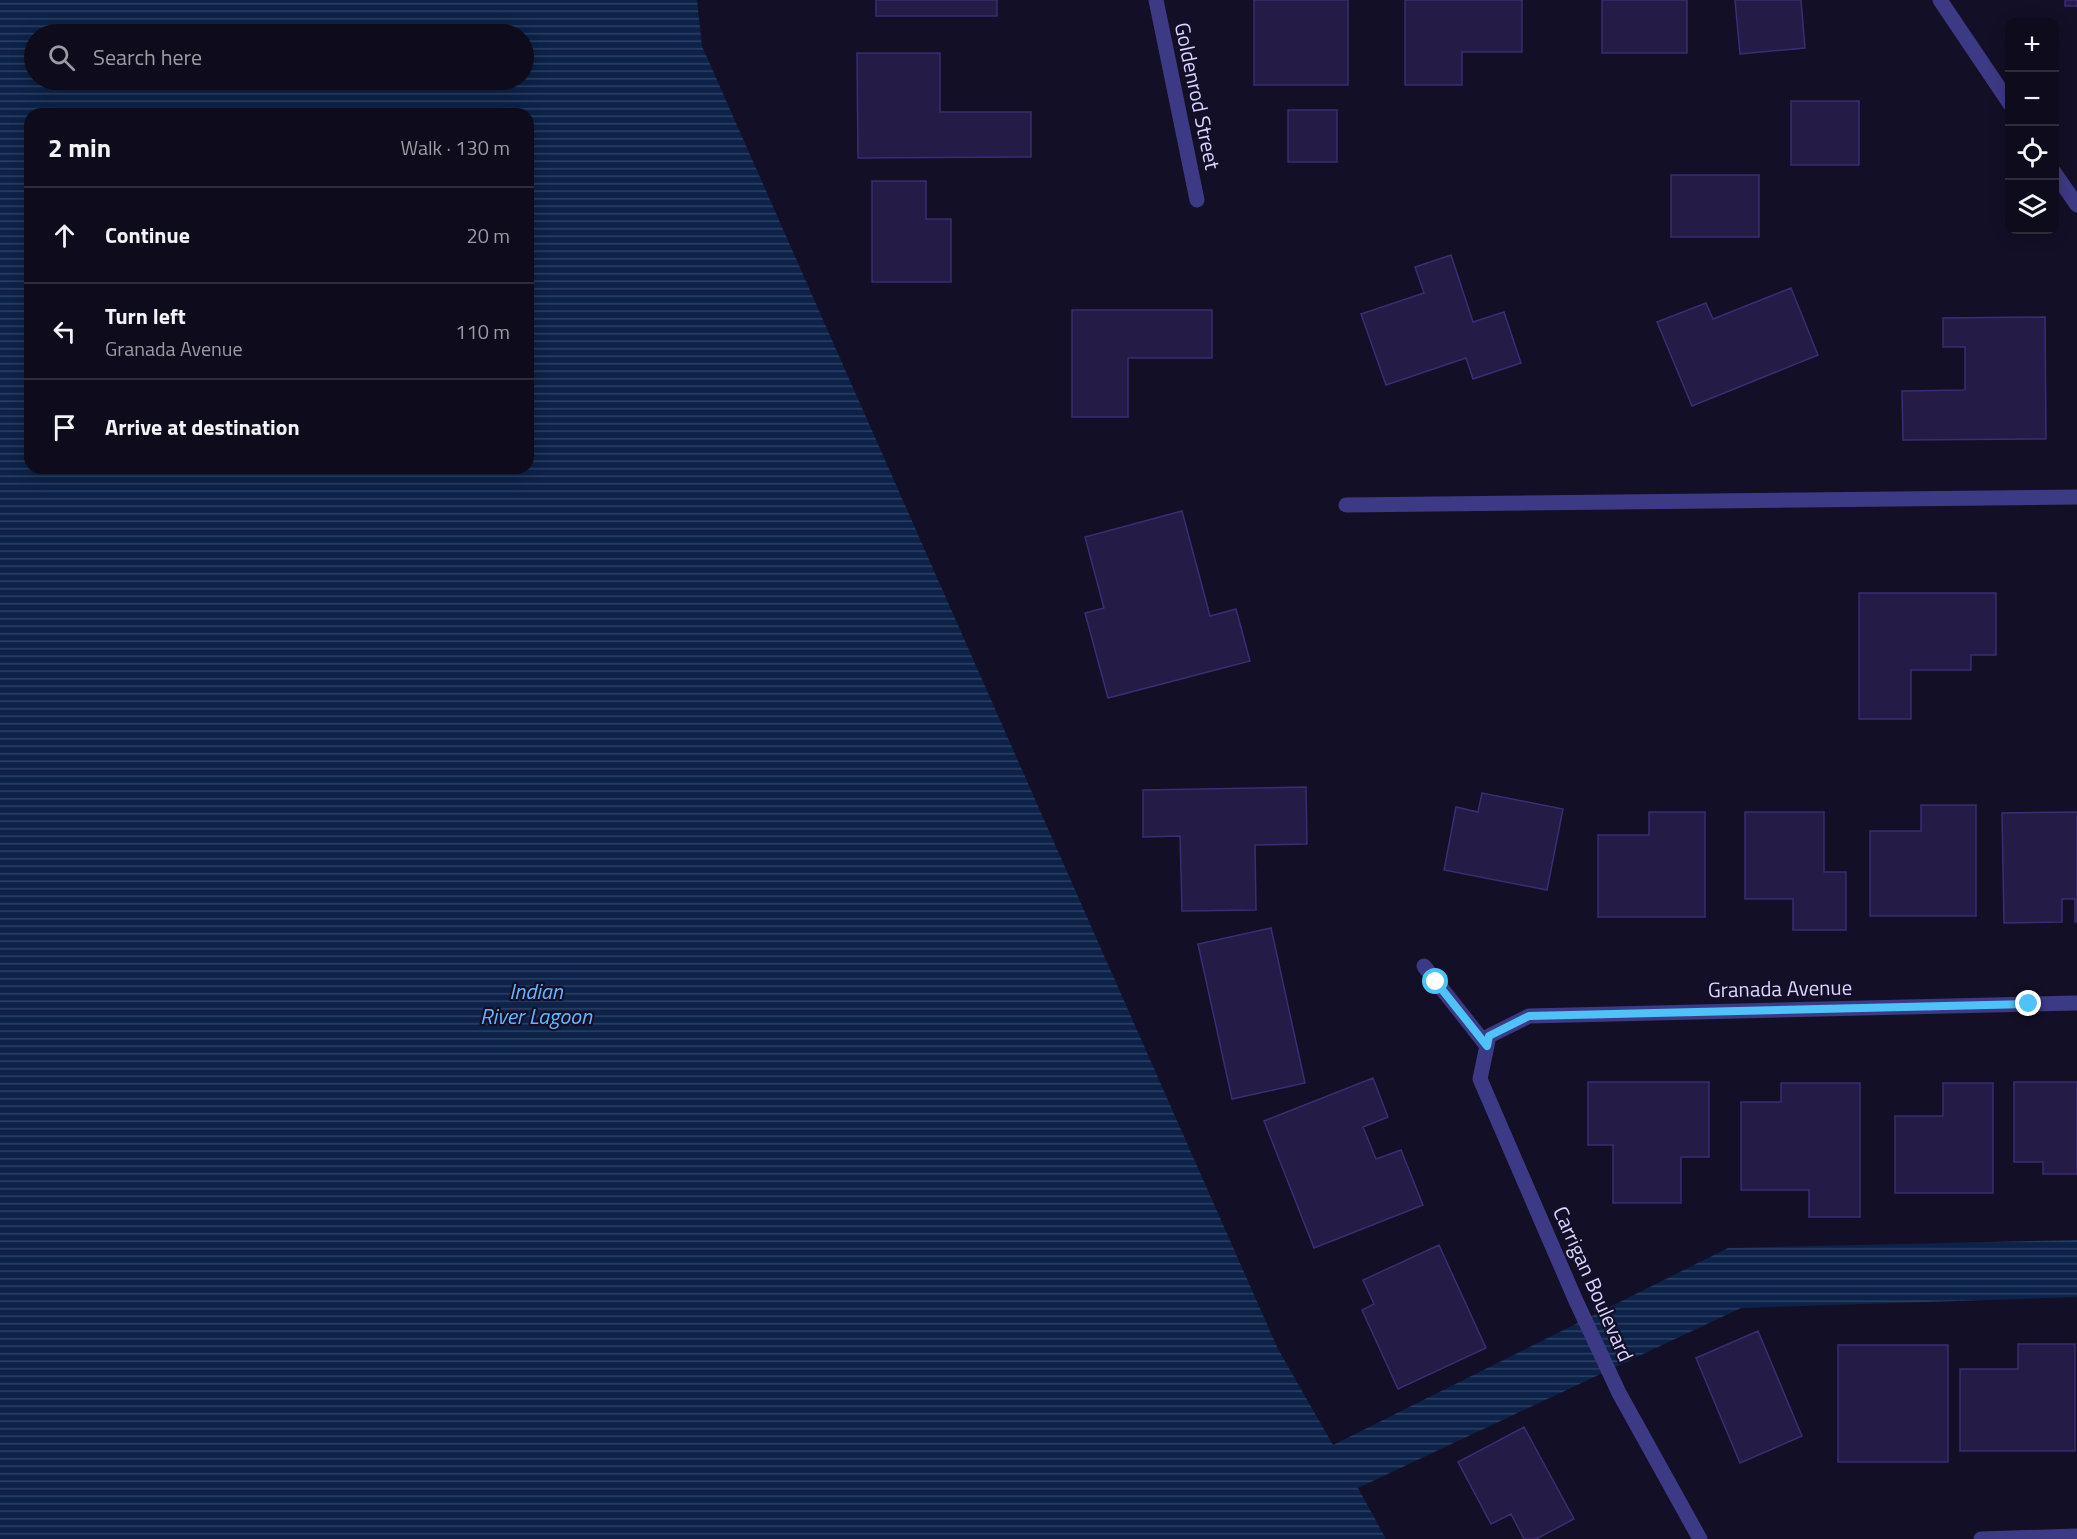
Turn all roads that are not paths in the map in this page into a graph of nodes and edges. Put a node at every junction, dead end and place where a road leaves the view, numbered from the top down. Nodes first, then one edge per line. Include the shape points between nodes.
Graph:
1 (1156, 0) edge
2 (1940, 0) edge
3 (2005, 97) edge
4 (2059, 178) edge
5 (1197, 201) dead end
6 (2077, 205) edge
7 (2077, 497) edge
8 (1346, 504) dead end
9 (1424, 966) dead end
10 (2077, 1003) edge
11 (1488, 1041) junction
12 (2077, 1536) edge
13 (1700, 1539) edge
14 (1981, 1539) edge

1 - 5 street, Goldenrod Street
2 - 3 street
4 - 6 street
7 - 8 street
9 - 11 street
10 - 11 street, Granada Avenue via 1529,1016
11 - 13 street, Carrigan Boulevard via 1480,1079 1618,1393
12 - 14 street

